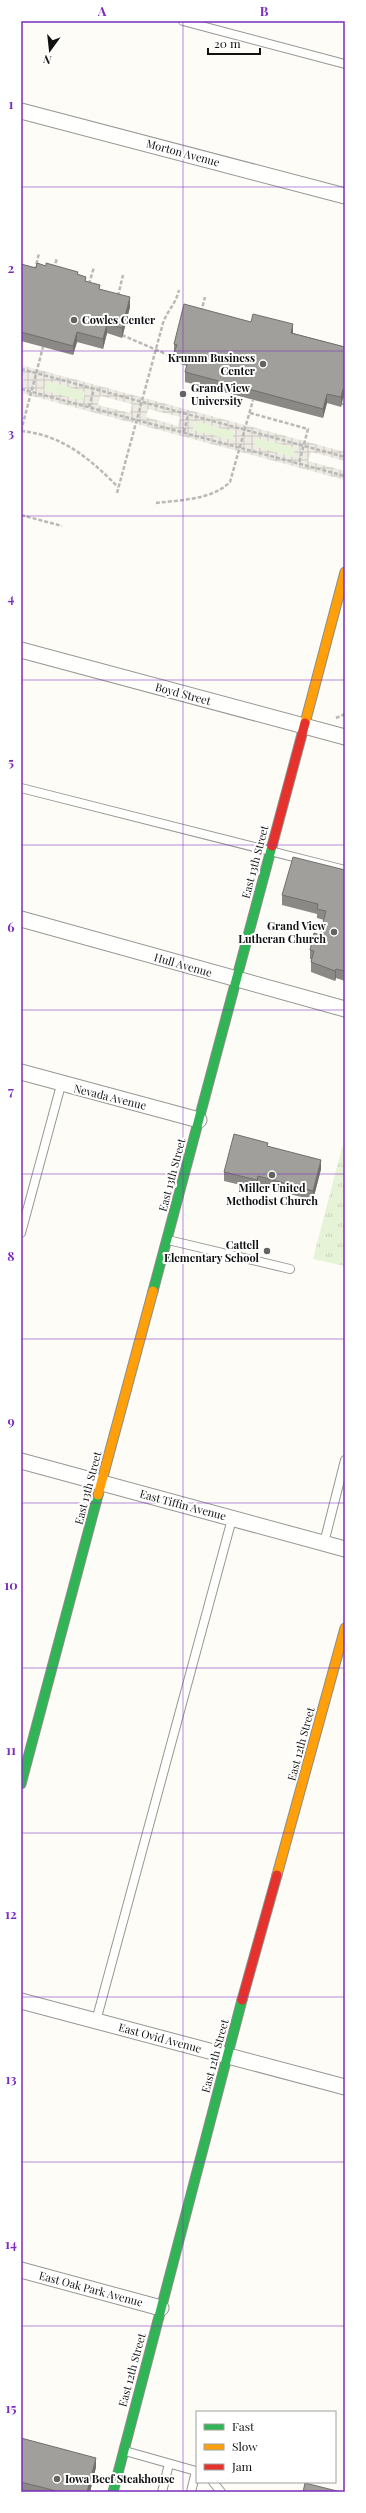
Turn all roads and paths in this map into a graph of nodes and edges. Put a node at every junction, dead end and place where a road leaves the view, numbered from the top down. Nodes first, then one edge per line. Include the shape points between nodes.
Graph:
1 (183, 21) edge
2 (345, 64) edge
3 (21, 111) edge
4 (345, 196) edge
5 (39, 253) dead end
6 (57, 258) dead end
7 (94, 267) dead end
8 (53, 274) edge
9 (123, 275) dead end
10 (33, 276) edge
11 (180, 290) dead end
12 (88, 291) edge
13 (204, 297) dead end
14 (116, 303) edge
15 (199, 318) edge
16 (122, 335) edge
17 (43, 348) edge
18 (155, 351) junction
19 (176, 358) edge
20 (21, 370) edge
21 (36, 374) junction
22 (21, 388) edge
23 (94, 389) junction
24 (32, 391) junction
25 (253, 400) edge
26 (141, 402) junction
27 (89, 407) junction
28 (250, 413) junction
29 (188, 415) junction
30 (136, 420) junction
31 (245, 430) junction
32 (21, 431) edge
33 (184, 432) junction
34 (304, 446) junction
35 (241, 448) junction
36 (345, 457) edge
37 (299, 463) junction
38 (345, 476) edge
39 (119, 488) junction
40 (117, 493) dead end
41 (156, 504) dead end
42 (21, 515) edge
43 (62, 526) dead end
44 (345, 572) edge
45 (21, 650) edge
46 (304, 726) junction
47 (345, 737) edge
48 (21, 788) edge
49 (271, 851) junction
50 (345, 870) edge
51 (21, 919) edge
52 (236, 980) junction
53 (345, 1008) edge
54 (21, 1072) edge
55 (61, 1085) junction
56 (199, 1120) junction
57 (21, 1233) edge
58 (167, 1240) junction
59 (290, 1269) dead end
60 (345, 1460) edge
61 (21, 1461) edge
62 (102, 1483) junction
63 (232, 1519) junction
64 (324, 1544) junction
65 (345, 1549) edge
66 (345, 1628) edge
67 (21, 1784) edge
68 (21, 2001) edge
69 (96, 2021) junction
70 (227, 2055) junction
71 (345, 2087) edge
72 (21, 2270) edge
73 (161, 2308) junction
74 (124, 2451) junction
75 (170, 2464) junction
76 (196, 2472) edge
77 (196, 2475) edge
78 (214, 2483) edge
79 (113, 2492) edge
80 (162, 2492) edge
81 (191, 2492) edge
82 (221, 2492) edge

1 - 2 lane
3 - 4 street, Morton Avenue
5 - 10 path
6 - 8 path
7 - 12 path
9 - 14 path
11 - 18 path via 173,308 163,322
13 - 15 path
16 - 18 path
17 - 21 path
18 - 19 path
18 - 26 path
20 - 21 path
21 - 23 path
21 - 24 path
22 - 24 path
23 - 26 path
23 - 27 path
24 - 27 path
24 - 32 path
25 - 28 path
26 - 29 path
26 - 30 path
27 - 30 path
28 - 31 path
28 - 34 path via 308,428
29 - 31 path
29 - 33 path
30 - 33 path
30 - 39 path
31 - 34 path
31 - 35 path
32 - 39 path via 52,437 67,444 83,454
33 - 35 path
34 - 36 path
34 - 37 path
35 - 37 path
35 - 41 path via 234,474 223,489 212,494
37 - 38 path
39 - 40 path
42 - 43 path
44 - 46 street, East 13th Street
45 - 46 street, Boyd Street
46 - 47 street, Boyd Street
46 - 49 street, East 13th Street
48 - 49 lane
49 - 50 lane
49 - 52 street, East 13th Street
51 - 52 street, Hull Avenue
52 - 53 street, Hull Avenue
52 - 56 street, East 13th Street
54 - 55 street, Nevada Avenue
55 - 56 street, Nevada Avenue
55 - 57 lane
56 - 58 street, East 13th Street
58 - 59 lane
58 - 62 street, East 13th Street
60 - 64 lane
61 - 62 street, East Tiffin Avenue
62 - 63 street, East Tiffin Avenue
62 - 67 street, East 13th Street
63 - 64 street, East Tiffin Avenue
63 - 69 lane
64 - 65 street, East Tiffin Avenue
66 - 70 street, East 12th Street
68 - 69 street, East Ovid Avenue
69 - 70 street, East Ovid Avenue
70 - 71 street, East Ovid Avenue
70 - 73 street, East 12th Street
72 - 73 street, East Oak Park Avenue
73 - 74 street, East 12th Street
74 - 75 lane
74 - 79 street, East 12th Street
75 - 76 lane
75 - 80 lane
77 - 81 lane
78 - 82 lane

